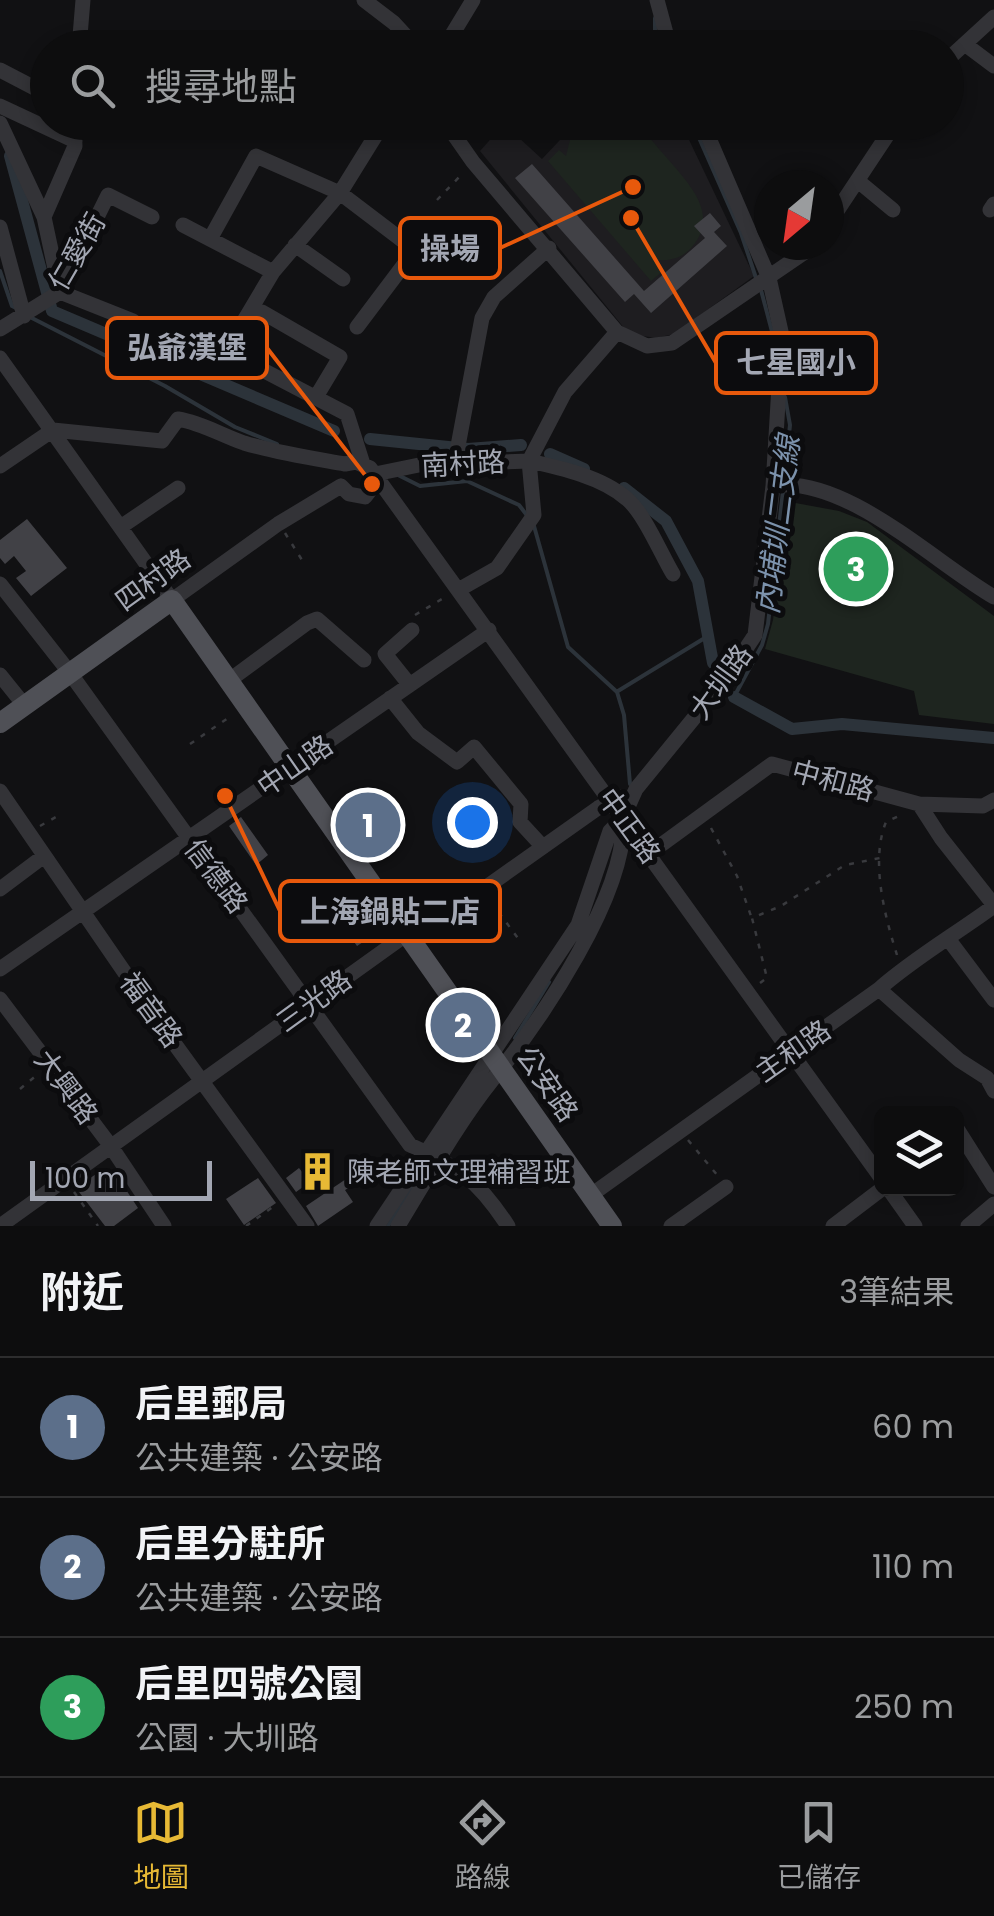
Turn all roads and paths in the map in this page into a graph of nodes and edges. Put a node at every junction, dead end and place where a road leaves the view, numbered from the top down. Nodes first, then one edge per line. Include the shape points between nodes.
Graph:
1 (83, 0) edge
2 (364, 0) edge
3 (473, 0) edge
4 (658, 0) edge
5 (994, 16) edge
6 (80, 30) edge
7 (400, 30) edge
8 (455, 30) edge
9 (666, 30) edge
10 (966, 45) joint
11 (994, 66) edge
12 (0, 70) edge
13 (30, 85) edge
14 (0, 106) edge
15 (30, 120) edge
16 (0, 123) edge
17 (373, 140) edge
18 (458, 140) edge
19 (710, 140) edge
20 (884, 140) edge
21 (75, 141) edge
22 (473, 162) junction
23 (858, 181) junction
24 (340, 192) junction
25 (438, 200) dead end
26 (844, 201) edge
27 (893, 210) dead end
28 (152, 216) dead end
29 (44, 217) junction
30 (183, 225) dead end
31 (0, 228) edge
32 (210, 239) junction
33 (295, 245) junction
34 (549, 248) junction
35 (791, 260) edge
36 (273, 272) junction
37 (768, 278) junction
38 (343, 279) dead end
39 (60, 292) junction
40 (262, 312) dead end
41 (24, 316) junction
42 (133, 321) dead end
43 (356, 328) dead end
44 (0, 330) edge
45 (617, 332) junction
46 (0, 358) edge
47 (316, 397) junction
48 (53, 430) junction
49 (456, 459) junction
50 (530, 461) junction
51 (345, 464) junction
52 (0, 466) edge
53 (369, 469) junction
54 (341, 486) junction
55 (773, 486) junction
56 (178, 488) dead end
57 (278, 524) junction
58 (122, 526) junction
59 (302, 560) dead end
60 (673, 574) dead end
61 (0, 584) edge
62 (460, 589) junction
63 (994, 597) edge
64 (172, 600) junction
65 (413, 623) joint
66 (489, 630) junction
67 (364, 660) dead end
68 (70, 673) junction
69 (0, 675) edge
70 (227, 682) junction
71 (410, 684) junction
72 (390, 698) junction
73 (25, 706) junction
74 (244, 706) junction
75 (0, 722) edge
76 (190, 744) dead end
77 (290, 770) junction
78 (636, 789) junction
79 (0, 791) edge
80 (994, 800) edge
81 (610, 801) junction
82 (919, 804) junction
83 (61, 814) dead end
84 (704, 814) junction
85 (623, 818) junction
86 (28, 833) junction
87 (189, 840) junction
88 (543, 847) junction
89 (650, 853) junction
90 (44, 856) junction
91 (880, 858) junction
92 (0, 890) edge
93 (482, 890) junction
94 (994, 906) edge
95 (86, 912) junction
96 (752, 918) junction
97 (407, 934) junction
98 (949, 940) junction
99 (520, 941) dead end
100 (0, 969) edge
101 (901, 970) junction
102 (880, 989) junction
103 (747, 993) junction
104 (0, 999) edge
105 (994, 1000) edge
106 (310, 1004) junction
107 (790, 1052) junction
108 (498, 1061) junction
109 (49, 1064) junction
110 (202, 1080) junction
111 (20, 1089) dead end
112 (994, 1091) edge
113 (681, 1131) junction
114 (964, 1140) edge
115 (110, 1145) junction
116 (432, 1155) junction
117 (874, 1168) edge
118 (64, 1179) junction
119 (726, 1187) joint
120 (994, 1188) edge
121 (591, 1196) junction
122 (875, 1196) edge
123 (892, 1196) edge
124 (286, 1197) junction
125 (994, 1204) edge
126 (382, 1219) edge
127 (6, 1220) edge
128 (400, 1225) edge
129 (98, 1226) edge
130 (164, 1226) edge
131 (246, 1226) edge
132 (307, 1226) edge
133 (508, 1226) edge
134 (612, 1226) edge
135 (670, 1226) edge
136 (832, 1226) edge
137 (916, 1226) edge
138 (968, 1226) edge

1 - 6 street
2 - 7 street
3 - 8 street
4 - 9 street
5 - 10 street
10 - 11 street
12 - 13 street
14 - 15 street
16 - 29 street
17 - 24 street
18 - 22 street
19 - 37 street, 大圳路
20 - 23 street
21 - 29 street
22 - 25 path
22 - 34 street
23 - 26 street
23 - 27 street
24 - 32 street via 256,156
24 - 33 street
24 - 43 street via 414,250
28 - 39 street, 仁愛街 via 108,196
29 - 39 street
30 - 32 street
31 - 41 street
32 - 36 street
33 - 36 street
33 - 38 street
34 - 45 street
34 - 49 street via 494,296 482,318
35 - 37 street
36 - 47 street via 226,350
37 - 45 street via 672,344 647,346
37 - 55 street, 大圳路 via 782,336
39 - 41 street, 仁愛街
39 - 42 street
40 - 47 street via 340,358
41 - 44 street, 仁愛街
45 - 50 street, 南村路 via 565,392
46 - 48 street, 公安路
47 - 53 street via 347,414
48 - 51 street, 南村路 via 162,441 178,420 198,422 241,442
48 - 52 street
48 - 58 street, 公安路
49 - 50 street, 南村路
49 - 53 street, 南村路
50 - 60 street via 630,500
50 - 62 street via 534,515 497,568
51 - 53 street, 南村路
51 - 54 street
53 - 54 street, 四村路 via 375,484 364,497
53 - 62 street, 中正路
54 - 57 street, 四村路
55 - 63 street via 852,501
55 - 78 street, 大圳路 via 755,635
56 - 58 street
57 - 59 path
57 - 64 street, 四村路
58 - 64 street, 公安路
61 - 68 street, 信德路
62 - 65 path
62 - 66 street, 中正路
64 - 68 main road, 四村路
64 - 70 main road, 公安路
65 - 71 street via 385,654
66 - 71 street, 中山路
66 - 81 street, 中正路
67 - 70 street via 317,619
68 - 73 main road, 四村路
68 - 87 street, 信德路
69 - 73 street
70 - 74 main road, 公安路
71 - 72 street, 中山路
72 - 77 street, 中山路
72 - 88 street via 418,733 457,762 474,747 521,804 520,822
73 - 75 main road, 四村路
74 - 76 path
74 - 77 main road, 公安路
77 - 87 street, 中山路
77 - 97 main road, 公安路
78 - 81 street, 三光路
78 - 85 street, 大圳路
79 - 86 street, 福音路
80 - 82 street via 983,806
81 - 85 street, 中正路
81 - 88 street, 三光路
82 - 84 street, 中和路 via 772,764
82 - 91 path via 886,822
82 - 94 street
83 - 86 path
84 - 89 street, 中和路
84 - 96 path
85 - 89 street, 中正路
85 - 108 street, 大圳路 via 614,878 594,925
86 - 90 street, 福音路
87 - 95 street, 中山路
87 - 106 street, 信德路
88 - 93 street, 三光路
89 - 103 street, 中正路
90 - 92 street
90 - 95 street, 福音路
91 - 96 path via 845,865
91 - 101 path
93 - 97 street, 三光路
93 - 99 path
94 - 98 street, 主和路
95 - 100 street, 中山路
95 - 110 street, 福音路
96 - 103 path via 767,978
97 - 106 street, 三光路
97 - 108 main road, 公安路
98 - 101 street, 主和路
98 - 105 street
101 - 102 street, 主和路
102 - 107 street, 主和路
102 - 112 street via 987,1078
103 - 107 street, 中正路
104 - 109 street, 大興路
106 - 110 street, 三光路
106 - 116 street, 信德路 via 410,1144
107 - 113 street, 主和路
107 - 117 street, 中正路
108 - 116 street, 大圳路
108 - 121 main road, 公安路
109 - 111 path
109 - 115 street, 大興路
110 - 115 street, 三光路
110 - 124 street, 福音路
113 - 119 path
113 - 121 street, 主和路
114 - 120 street
115 - 118 street, 三光路
115 - 130 street, 大興路
116 - 126 street, 大圳路
116 - 128 street, 大圳路
116 - 133 street, 信德路 via 476,1182
118 - 127 street, 三光路
118 - 129 path
119 - 135 street
121 - 134 main road, 公安路
122 - 136 street
123 - 137 street
124 - 131 path
124 - 132 street, 福音路
125 - 138 street
126 - 128 street

